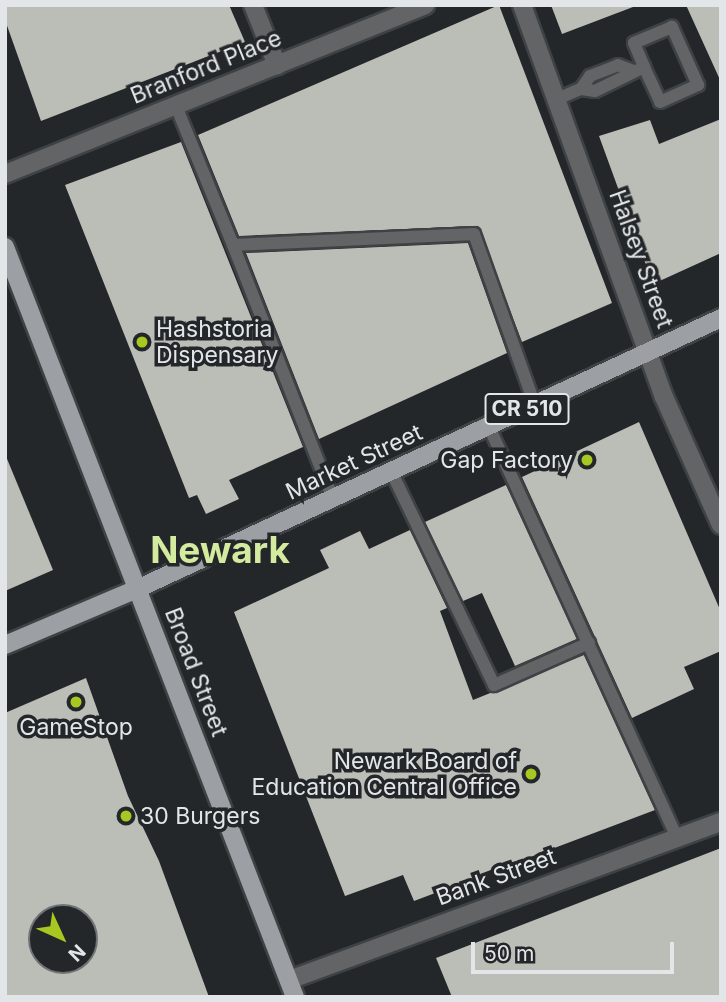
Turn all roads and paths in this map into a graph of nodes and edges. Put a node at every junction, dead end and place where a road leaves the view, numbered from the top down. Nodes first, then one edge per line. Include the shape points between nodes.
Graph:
1 (253, 5) edge
2 (425, 5) edge
3 (522, 5) edge
4 (277, 65) junction
5 (639, 69) junction
6 (557, 99) junction
7 (176, 106) junction
8 (5, 174) edge
9 (233, 245) junction
10 (5, 247) edge
11 (10, 277) edge
12 (721, 318) edge
13 (648, 352) junction
14 (535, 405) junction
15 (489, 427) junction
16 (392, 472) junction
17 (333, 499) junction
18 (721, 526) edge
19 (137, 589) junction
20 (589, 643) junction
21 (5, 645) edge
22 (721, 822) edge
23 (677, 838) junction
24 (292, 988) edge

1 - 4 street
2 - 4 street, Branford Place
3 - 6 street, Halsey Street
4 - 7 street, Branford Place
5 - 5 lane via 660,102 698,85 672,27 634,43
5 - 6 lane via 595,91 581,89
6 - 13 street, Halsey Street
7 - 8 street, Branford Place
7 - 9 lane
9 - 14 lane via 474,234
9 - 17 lane
10 - 11 main road, Broad Street
11 - 19 main road, Broad Street
12 - 13 main road, Market Street / CR 510
13 - 14 main road, Market Street / CR 510
13 - 18 street, Halsey Street
14 - 15 main road, Market Street / CR 510
15 - 16 main road, Market Street / CR 510
15 - 20 lane
16 - 17 main road, Market Street / CR 510
16 - 20 lane via 494,685
17 - 19 main road, Market Street / CR 510
19 - 21 main road, Market Street / CR 510
19 - 24 main road, Broad Street
20 - 23 lane
22 - 23 street, Bank Street
23 - 24 street, Bank Street

